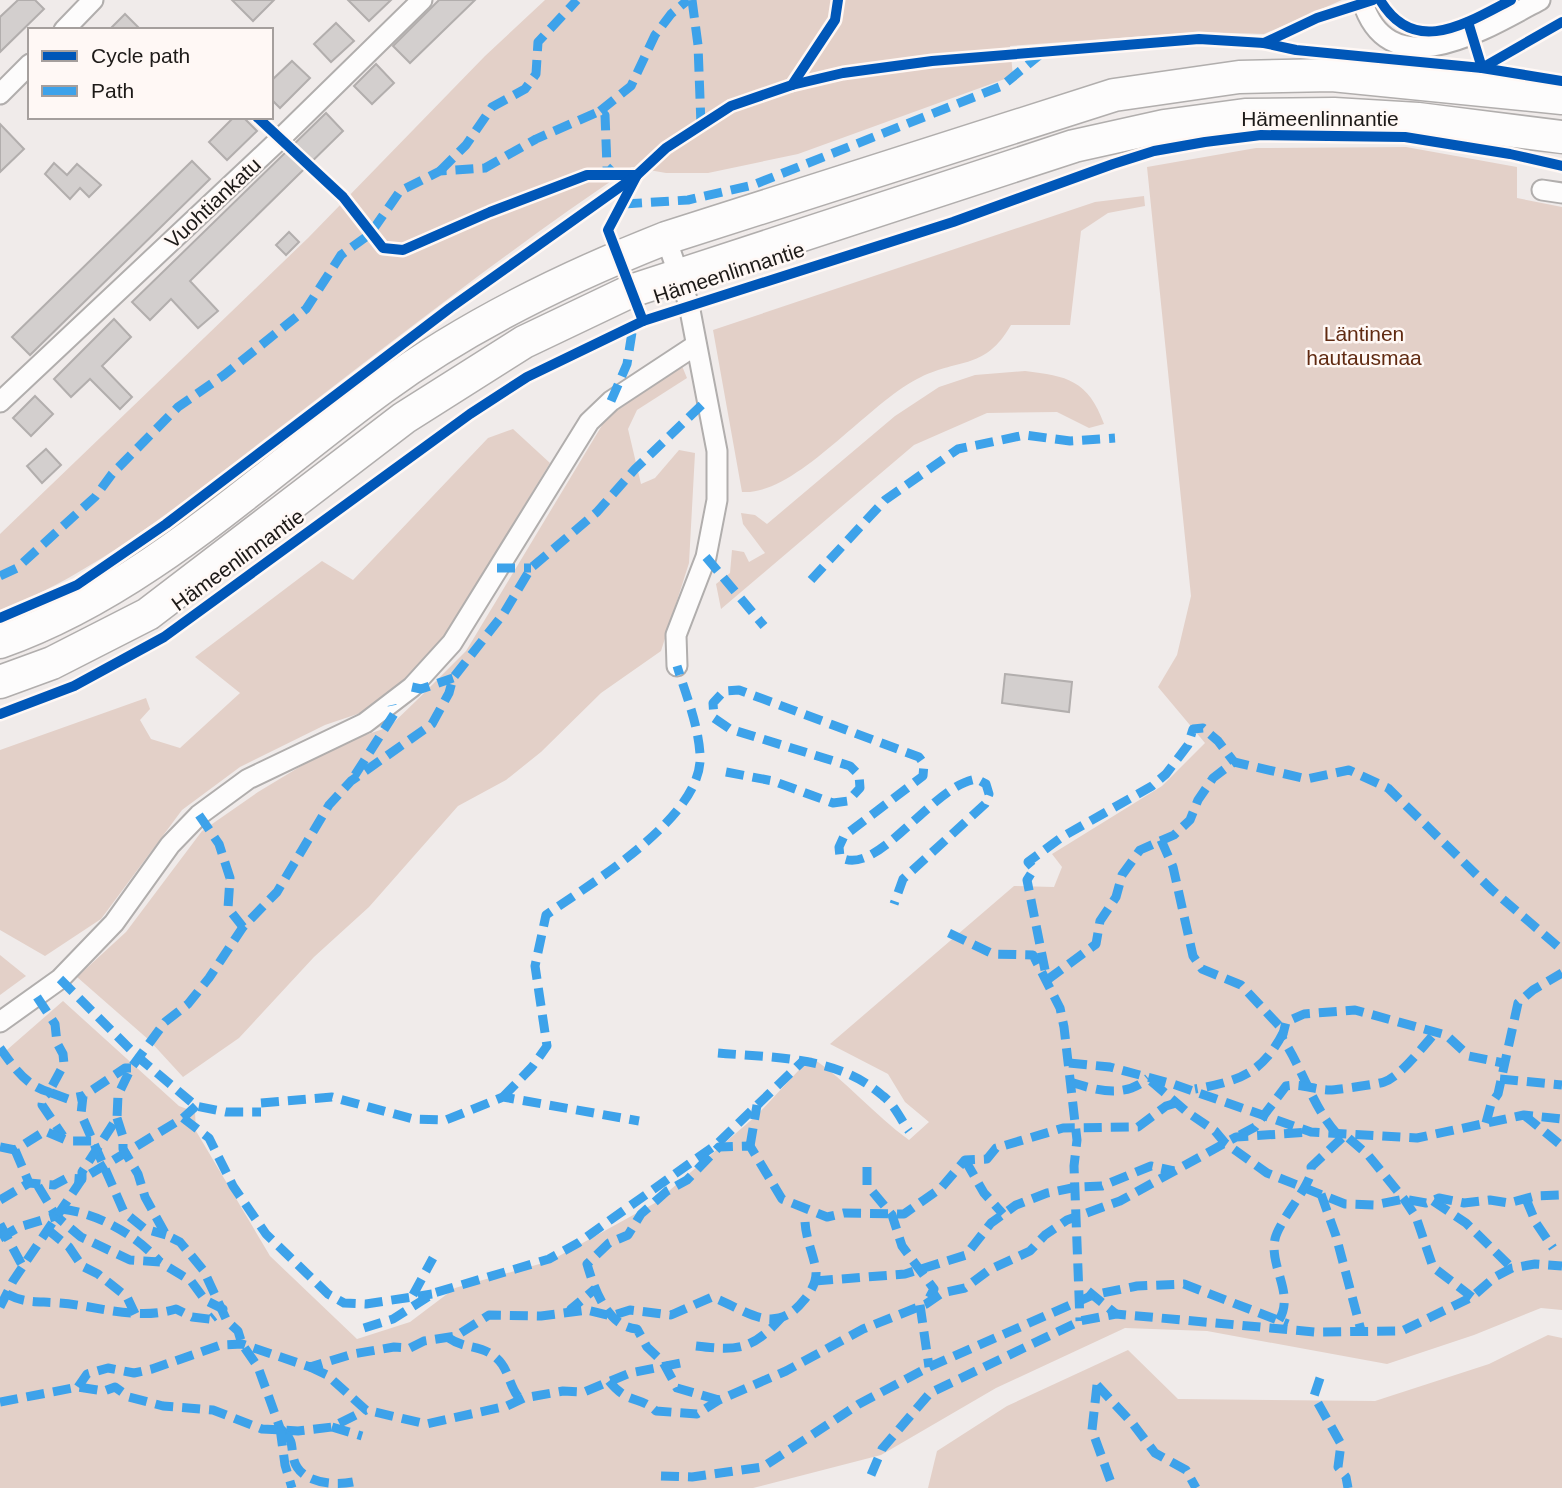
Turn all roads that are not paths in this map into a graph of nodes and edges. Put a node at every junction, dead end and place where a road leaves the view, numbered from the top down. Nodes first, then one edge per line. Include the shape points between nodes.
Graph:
1 (93, 0) edge
2 (422, 0) edge
3 (1363, 0) edge
4 (1540, 0) edge
5 (66, 28) edge
6 (28, 66) edge
7 (0, 94) edge
8 (1562, 98) edge
9 (1562, 137) edge
10 (1542, 190) dead end
11 (1562, 193) edge
12 (666, 238) junction
13 (681, 275) junction
14 (696, 345) junction
15 (0, 402) edge
16 (0, 642) edge
17 (677, 666) dead end
18 (0, 682) edge
19 (0, 1022) edge

1 - 5 street
2 - 15 street, Vuohtiankatu
3 - 4 street via 1377,29 1401,44 1423,47 1472,36
6 - 7 street
8 - 12 main road, Hämeenlinnantie via 1332,75 1239,76 1114,95
9 - 13 main road, Hämeenlinnantie via 1334,114 1245,115 1164,126 1074,146
10 - 11 street
12 - 13 street
12 - 16 main road, Hämeenlinnantie via 500,313 384,387 114,588
13 - 14 street
13 - 18 main road, Hämeenlinnantie via 631,291 524,342 404,418 148,614 52,663
14 - 17 street via 718,451 717,500 706,557 676,635
14 - 19 street via 611,401 589,422 452,643 412,687 365,723 248,779 199,815 170,845 114,923 60,979

